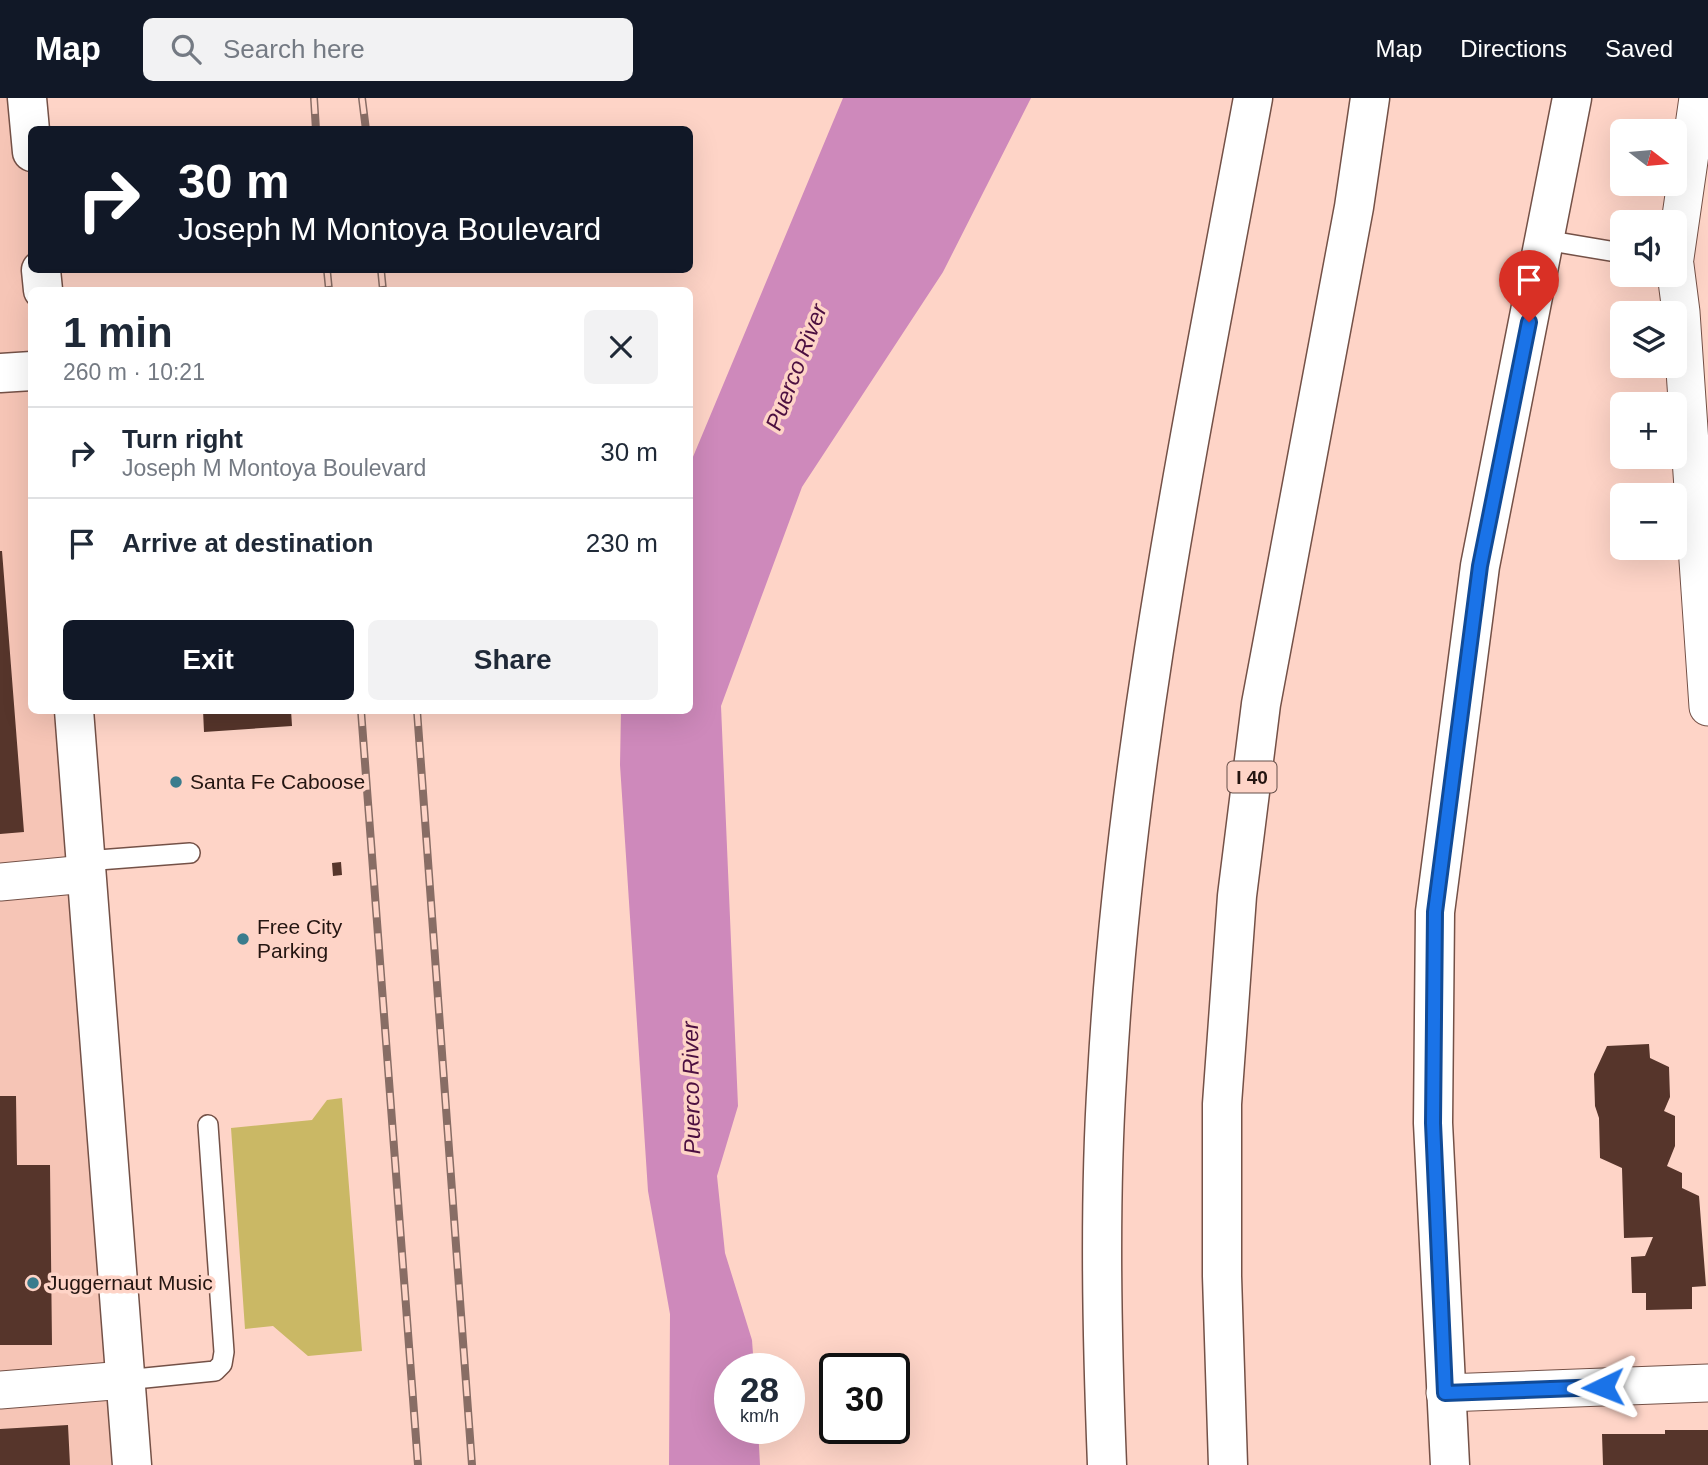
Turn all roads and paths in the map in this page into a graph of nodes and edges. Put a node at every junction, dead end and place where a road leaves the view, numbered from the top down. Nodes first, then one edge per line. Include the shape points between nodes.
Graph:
1 (27, 98) edge
2 (1253, 98) edge
3 (1370, 98) edge
4 (1572, 98) edge
5 (1698, 98) edge
6 (30, 126) edge
7 (1682, 210) edge
8 (1545, 240) junction
9 (1610, 251) edge
10 (1678, 287) edge
11 (28, 371) edge
12 (0, 373) edge
13 (1708, 707) edge
14 (74, 714) edge
15 (190, 853) dead end
16 (86, 868) junction
17 (0, 882) edge
18 (208, 1125) dead end
19 (125, 1380) junction
20 (1708, 1383) edge
21 (0, 1390) edge
22 (1445, 1393) junction
23 (132, 1465) edge
24 (1107, 1465) edge
25 (1228, 1465) edge
26 (1450, 1465) edge

1 - 6 main road
2 - 24 main road via 1167,567 1122,902 1107,1078 1102,1267
3 - 25 main road, I 40 via 1354,207 1261,704 1237,896 1222,1104
4 - 8 main road
5 - 7 street
8 - 9 lane
8 - 22 main road via 1480,566 1435,912 1433,1123
10 - 13 street
11 - 12 main road
14 - 16 main road
15 - 16 lane
16 - 17 street
16 - 19 main road
18 - 19 lane via 222,1364 215,1371
19 - 21 street
19 - 23 main road
20 - 22 street
22 - 26 main road

